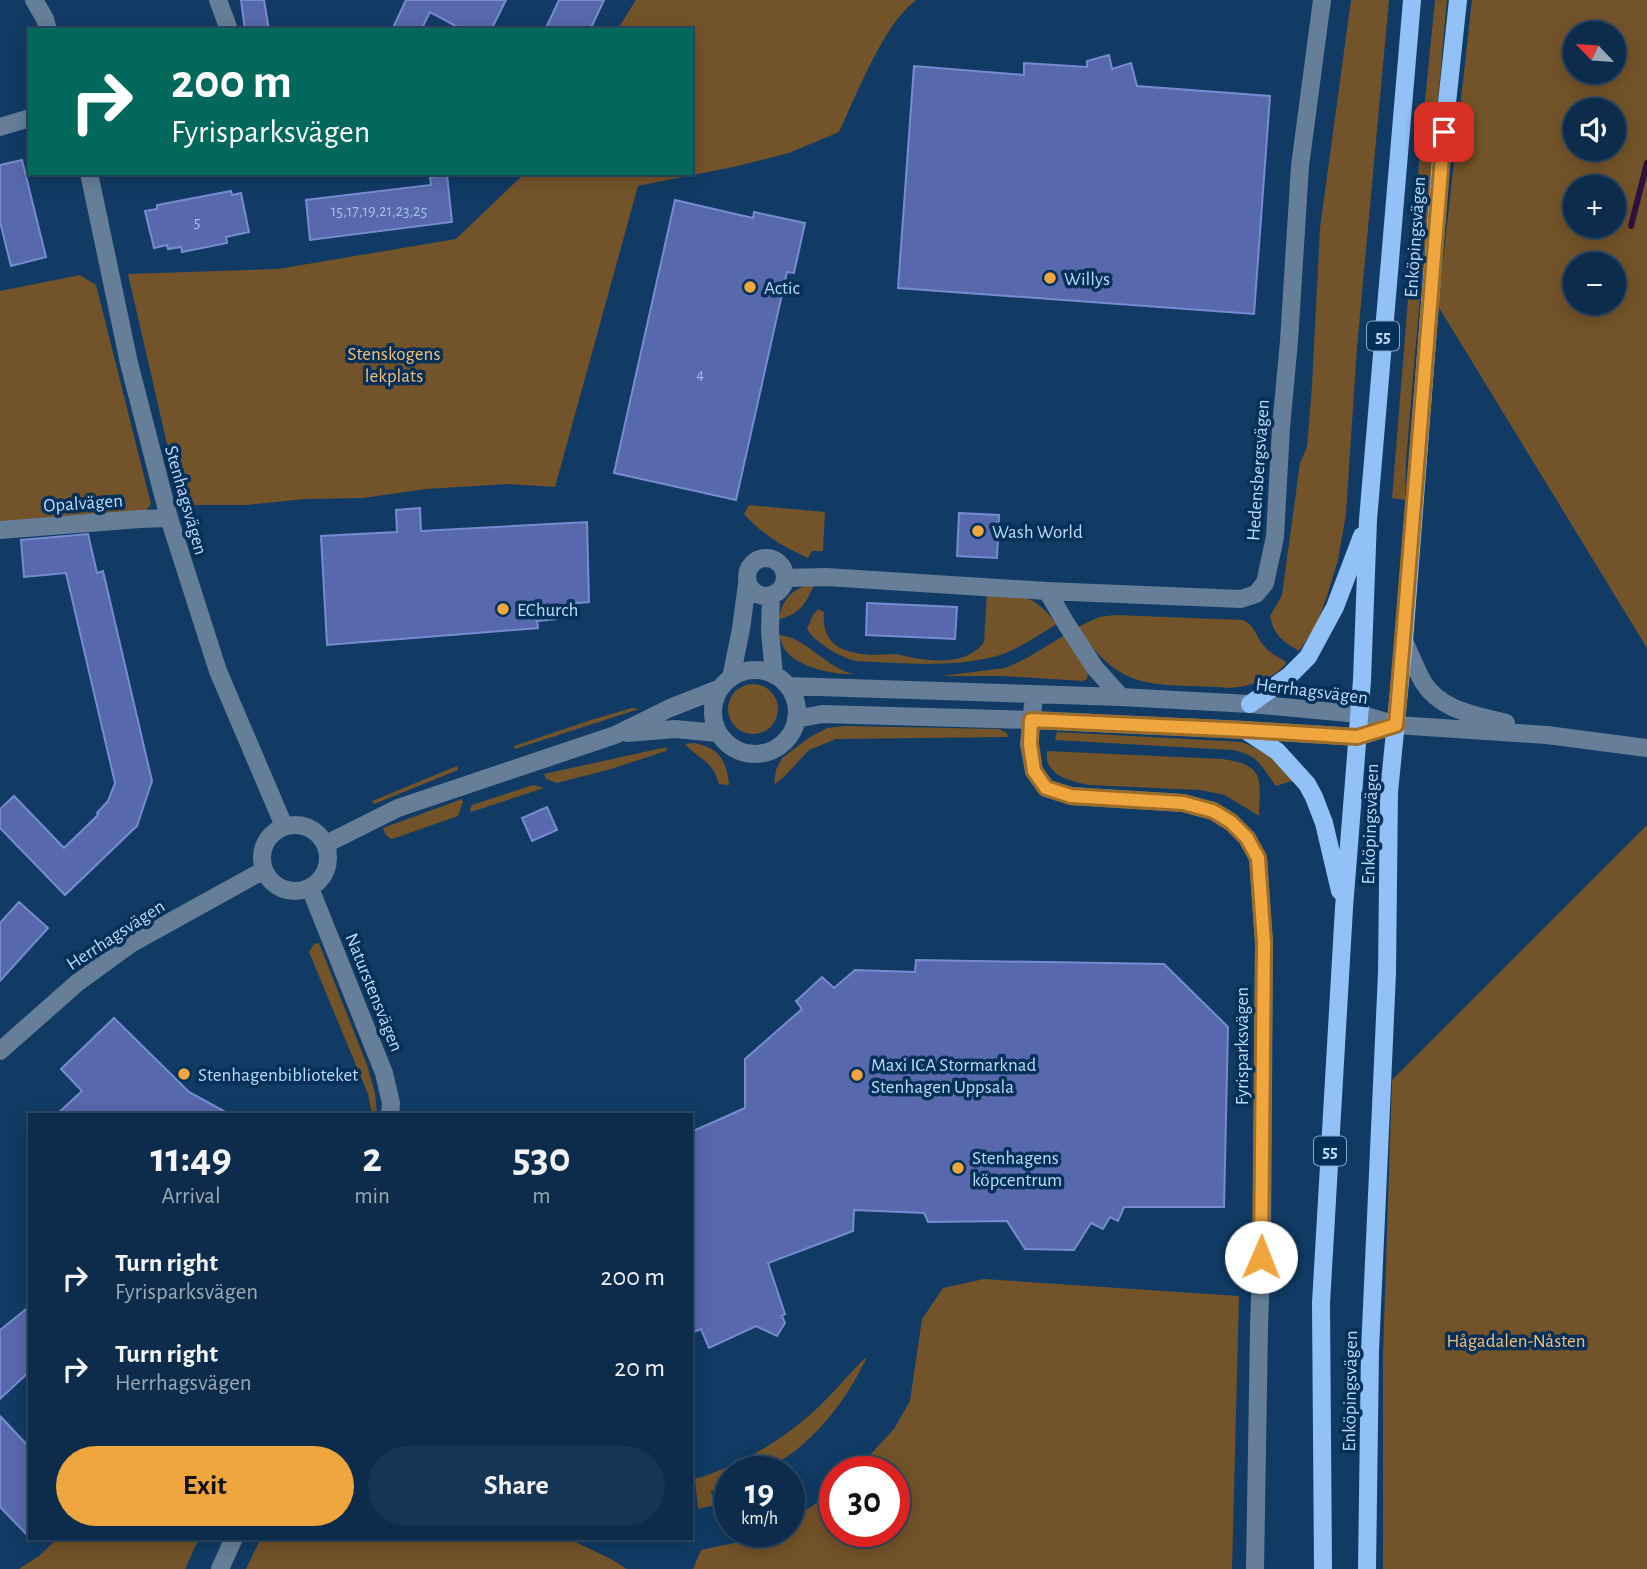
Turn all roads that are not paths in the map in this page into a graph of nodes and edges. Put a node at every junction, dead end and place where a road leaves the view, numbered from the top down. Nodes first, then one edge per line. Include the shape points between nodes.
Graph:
1 (34, 0) edge
2 (218, 0) edge
3 (1322, 0) edge
4 (1412, 0) edge
5 (1458, 0) edge
6 (47, 28) edge
7 (228, 28) edge
8 (28, 119) edge
9 (0, 127) edge
10 (89, 175) edge
11 (169, 518) junction
12 (1368, 520) junction
13 (0, 530) edge
14 (785, 578) junction
15 (747, 584) junction
16 (1047, 591) junction
17 (771, 596) junction
18 (1404, 641) junction
19 (774, 675) junction
20 (726, 683) junction
21 (788, 686) junction
22 (1034, 695) junction
23 (1121, 697) junction
24 (1250, 704) junction
25 (1359, 714) junction
26 (796, 719) junction
27 (1031, 720) junction
28 (1396, 725) junction
29 (1245, 730) junction
30 (718, 733) junction
31 (1547, 734) junction
32 (615, 735) junction
33 (1357, 737) junction
34 (1647, 748) edge
35 (284, 826) junction
36 (326, 844) junction
37 (264, 870) junction
38 (310, 888) junction
39 (1343, 908) junction
40 (0, 1051) edge
41 (390, 1113) edge
42 (233, 1540) edge
43 (219, 1569) edge
44 (1255, 1569) edge
45 (1323, 1569) edge
46 (1367, 1569) edge

1 - 6 street
2 - 7 street
3 - 16 street, Hedensbergsvägen via 1300,166 1275,537 1265,583 1255,594 1241,599
4 - 12 main road, Enköpingsvägen / 55
5 - 18 main road, Enköpingsvägen / 55 via 1441,159
8 - 9 street
10 - 11 street, Stenhagsvägen via 129,363
11 - 13 street, Opalvägen
11 - 35 street, Stenhagsvägen via 218,671
12 - 24 main road via 1335,607 1308,657
12 - 25 main road, Enköpingsvägen / 55
14 - 15 street via 776,561 762,558 749,568
14 - 16 street, Hedensbergsvägen via 838,577
14 - 17 street via 782,588
15 - 17 street via 755,594
15 - 20 street
16 - 23 street via 1096,668
17 - 19 street
18 - 28 main road, Enköpingsvägen / 55
18 - 31 street via 1424,684 1445,704
19 - 20 street via 755,670
19 - 21 street
20 - 30 street via 715,700
20 - 32 street
21 - 22 street, Herrhagsvägen
21 - 26 street via 795,700
22 - 23 street, Herrhagsvägen
22 - 27 street, Fyrisparksvägen
23 - 24 street, Herrhagsvägen
24 - 25 street, Herrhagsvägen
25 - 28 street, Herrhagsvägen
25 - 33 main road, Enköpingsvägen / 55
26 - 27 street, Herrhagsvägen via 822,714
26 - 30 street via 785,742 769,752 752,755 738,751
27 - 29 street, Herrhagsvägen
27 - 44 street, Fyrisparksvägen via 1034,771 1046,788 1071,796 1183,803 1213,811 1247,838 1258,858 1264,943
28 - 31 street
28 - 33 street, Herrhagsvägen
28 - 46 main road, Enköpingsvägen / 55 via 1370,1351
29 - 33 street, Herrhagsvägen
29 - 39 main road via 1277,751 1307,784 1324,823
30 - 32 street via 675,729
31 - 34 street
32 - 36 street via 398,808
33 - 39 main road, Enköpingsvägen / 55
35 - 36 street via 304,825 321,835
35 - 37 street via 263,849
36 - 38 street via 327,869
37 - 38 street via 288,891
37 - 40 street, Herrhagsvägen via 132,943 76,983
38 - 41 street, Naturstensvägen via 384,1073
39 - 45 main road, Enköpingsvägen / 55 via 1321,1303
42 - 43 street

